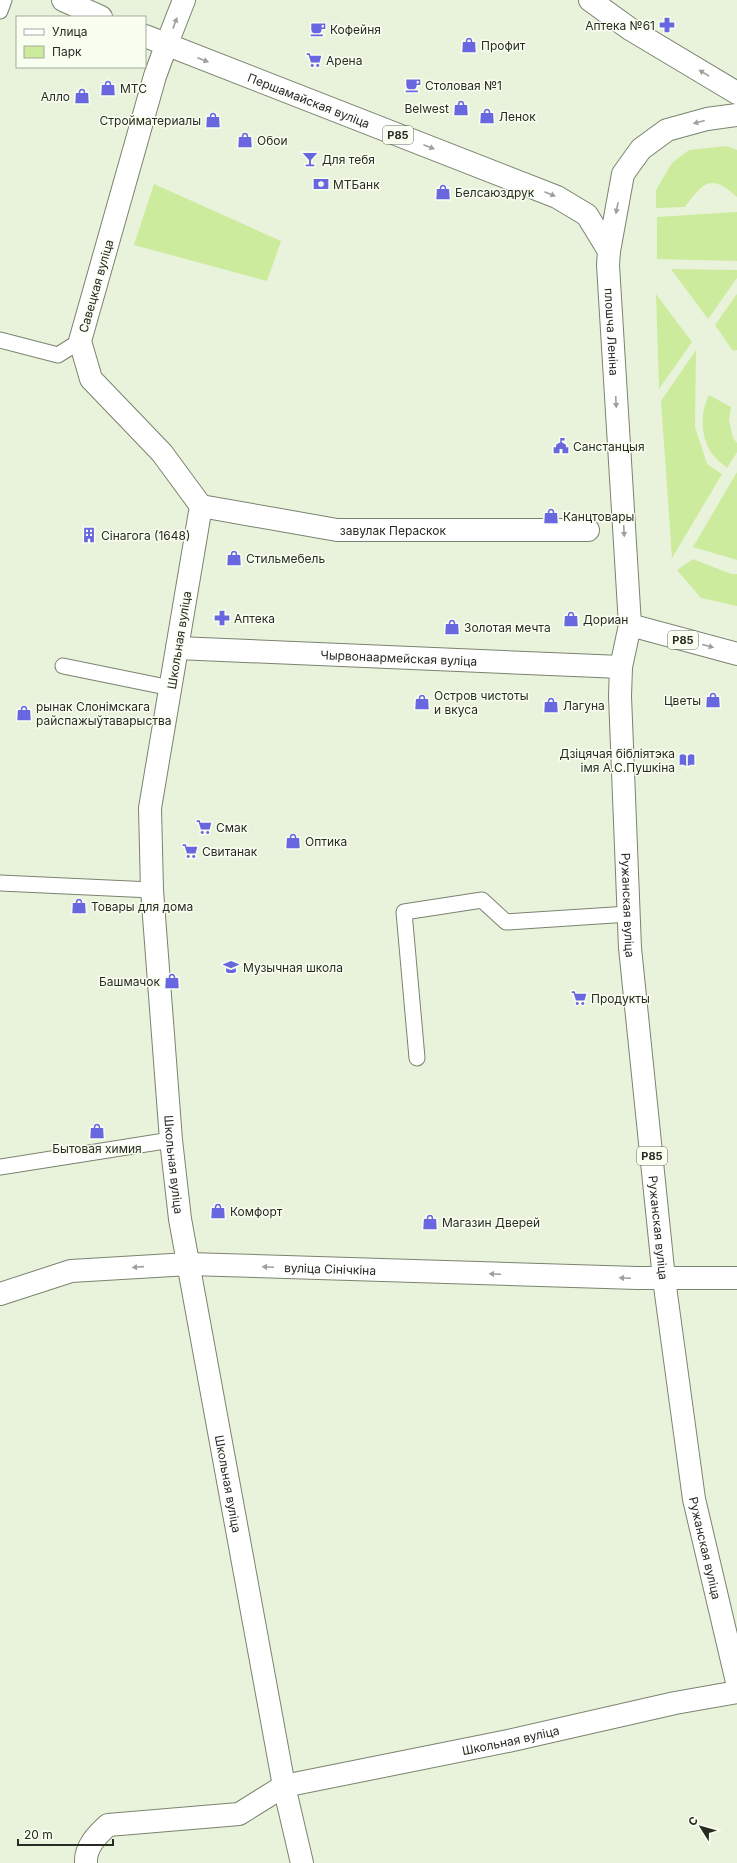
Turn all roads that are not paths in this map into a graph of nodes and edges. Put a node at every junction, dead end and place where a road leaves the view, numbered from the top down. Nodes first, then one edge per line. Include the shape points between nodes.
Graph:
1 (4, 0) edge
2 (63, 0) edge
3 (184, 0) edge
4 (590, 0) edge
5 (0, 11) edge
6 (99, 16) edge
7 (146, 36) edge
8 (166, 46) junction
9 (737, 93) edge
10 (737, 115) edge
11 (609, 251) junction
12 (0, 340) edge
13 (80, 341) junction
14 (201, 506) junction
15 (588, 530) dead end
16 (630, 625) junction
17 (177, 648) junction
18 (737, 654) edge
19 (64, 666) dead end
20 (621, 667) junction
21 (171, 688) junction
22 (0, 883) edge
23 (152, 890) junction
24 (629, 914) junction
25 (417, 1058) dead end
26 (170, 1140) junction
27 (0, 1167) edge
28 (189, 1264) junction
29 (737, 1278) edge
30 (664, 1279) junction
31 (0, 1294) edge
32 (737, 1682) edge
33 (737, 1692) edge
34 (284, 1786) junction
35 (86, 1863) edge
36 (302, 1863) edge

1 - 5 lane
2 - 6 street
8 -> 3 street, Савецкая вуліца
9 -> 4 street via 630,29
7 - 8 street, Першамайская вуліца / Р85
8 -> 11 street, Першамайская вуліца / Р85 via 557,197 587,215
8 - 13 street, Савецкая вуліца via 155,76
10 -> 11 street, плошча Леніна / Р85 via 707,119 667,130 641,149 623,174
11 -> 16 street, плошча Леніна / Р85
12 - 13 lane via 58,355
13 - 14 street, Савецкая вуліца via 91,379 162,453
14 - 15 street, завулак Пераскок via 337,530
14 - 17 street, Школьная вуліца
16 -> 18 street, Р85
16 - 20 street, Ружанская вуліца / Р85
17 - 20 street, Чырвонаармейская вуліца
17 - 21 street, Школьная вуліца
19 - 21 lane
20 - 24 street, Ружанская вуліца / Р85
21 - 23 street, Школьная вуліца via 150,808
22 - 23 lane
23 - 26 street, Школьная вуліца
24 - 25 lane via 506,922 482,900 404,912
24 - 30 street, Ружанская вуліца / Р85 via 630,948
26 - 27 lane
26 - 28 street, Школьная вуліца via 180,1219
30 -> 28 street, вуліца Сінічкіна
28 -> 31 street, вуліца Сінічкіна via 71,1271
28 - 34 street, Школьная вуліца
29 - 30 street, вуліца Сінічкіна
30 - 32 street, Ружанская вуліца / Р85 via 694,1499
33 - 34 street, Школьная вуліца via 675,1703 508,1742
34 - 35 street, Школьная вуліца via 239,1814 108,1825 95,1836 85,1856
34 - 36 street, Школьная вуліца

